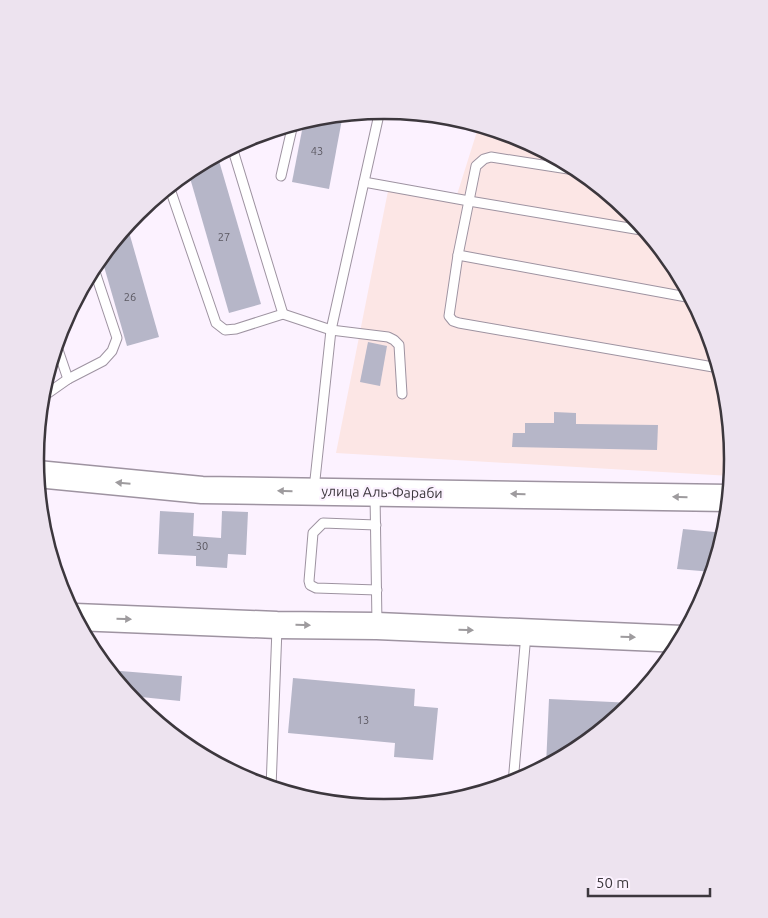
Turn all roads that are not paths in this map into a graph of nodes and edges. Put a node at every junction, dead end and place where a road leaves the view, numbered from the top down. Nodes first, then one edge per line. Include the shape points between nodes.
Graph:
1 (378, 119) edge
2 (291, 132) edge
3 (234, 154) edge
4 (560, 168) edge
5 (281, 176) dead end
6 (364, 182) junction
7 (172, 193) edge
8 (469, 202) junction
9 (635, 229) edge
10 (458, 255) junction
11 (97, 277) edge
12 (683, 296) edge
13 (283, 314) junction
14 (331, 330) junction
15 (60, 356) edge
16 (712, 367) edge
17 (68, 379) junction
18 (50, 391) edge
19 (402, 394) dead end
20 (44, 475) edge
21 (314, 492) junction
22 (375, 492) junction
23 (722, 498) edge
24 (376, 526) junction
25 (377, 590) junction
26 (84, 618) edge
27 (277, 625) junction
28 (377, 626) junction
29 (526, 632) junction
30 (673, 639) edge
31 (514, 773) edge
32 (271, 780) edge

1 - 6 lane
2 - 5 lane
3 - 13 lane
4 - 8 lane via 491,157 484,159 476,166
6 - 8 lane
6 - 14 lane
7 - 13 lane via 216,323 224,330 236,329
8 - 9 lane
8 - 10 lane
10 - 12 lane
10 - 16 lane via 449,316 453,321
11 - 17 lane via 117,338 103,361
13 - 14 lane
14 - 19 lane via 394,340 399,345
14 - 21 lane
15 - 17 lane
17 - 18 lane
21 -> 20 main road, улица Аль-Фараби via 202,490
21 - 22 main road, улица Аль-Фараби
23 -> 22 main road, улица Аль-Фараби
22 - 24 lane
24 - 25 lane
24 - 25 lane via 323,523 313,533 309,581 316,588
25 - 28 lane
26 -> 27 main road
27 -> 28 main road
27 - 32 lane
28 -> 29 main road
29 -> 30 main road
29 - 31 lane

